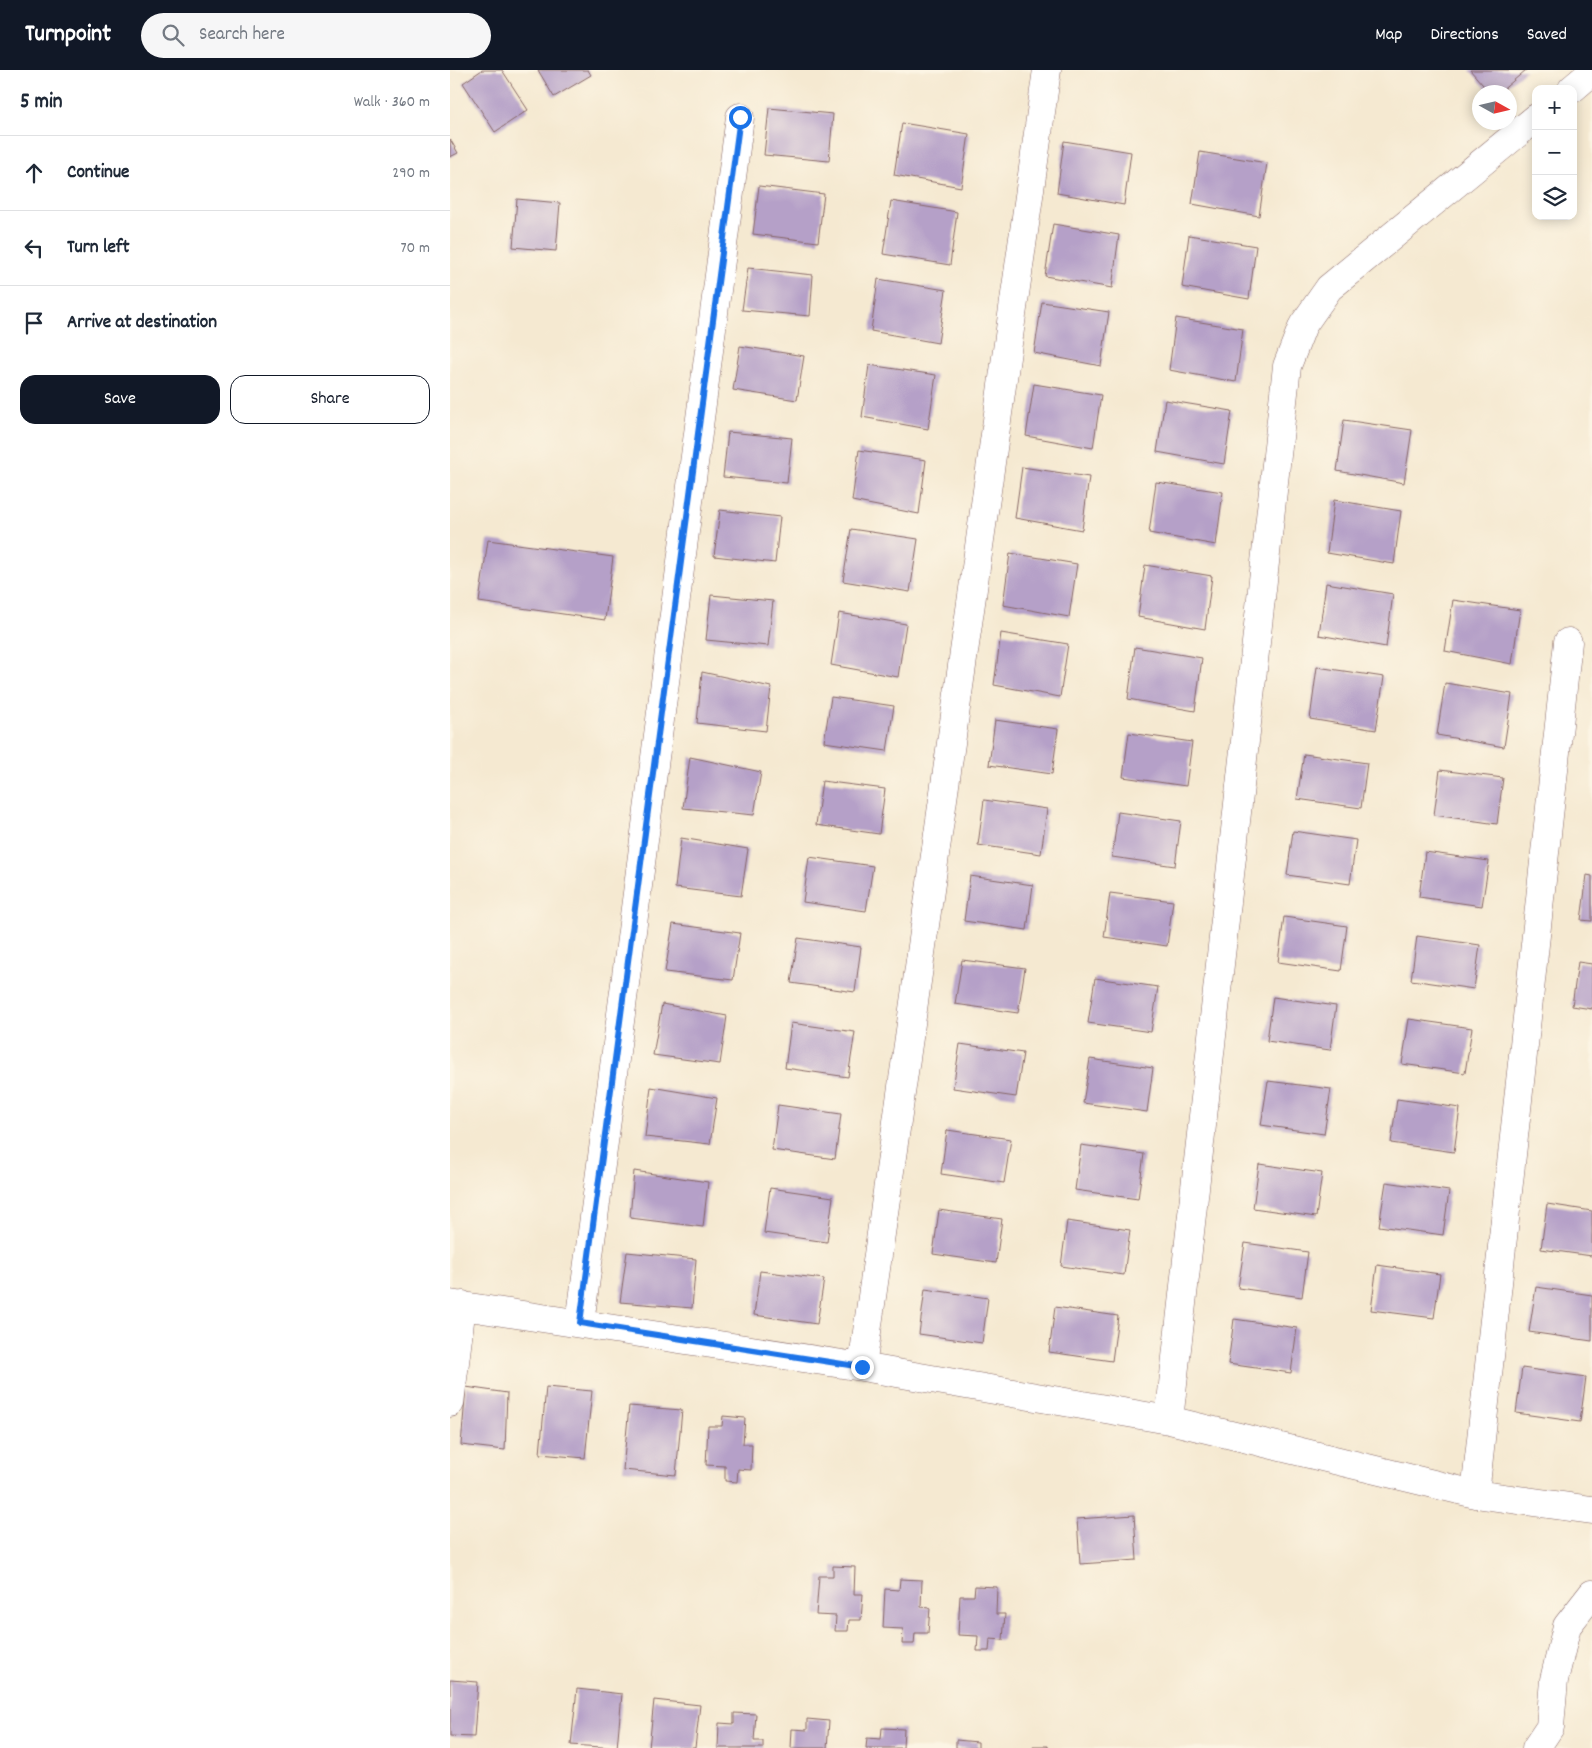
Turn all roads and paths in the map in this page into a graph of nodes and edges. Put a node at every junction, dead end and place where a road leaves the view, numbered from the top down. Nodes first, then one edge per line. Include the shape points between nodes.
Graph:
1 (1047, 70) edge
2 (1592, 72) edge
3 (1577, 85) edge
4 (740, 117) dead end
5 (1532, 121) edge
6 (1568, 642) dead end
7 (456, 1304) edge
8 (580, 1323) junction
9 (862, 1367) junction
10 (450, 1403) edge
11 (1170, 1420) junction
12 (1475, 1494) junction
13 (1592, 1510) edge
14 (1592, 1594) edge
15 (1536, 1748) edge

1 - 9 street
2 - 3 street
4 - 8 street
5 - 11 street via 1329,288 1304,325 1286,366
6 - 12 street
7 - 8 street
7 - 10 street
8 - 9 street
9 - 11 street
11 - 12 street
12 - 13 street
14 - 15 street via 1568,1626 1554,1680 1550,1727

